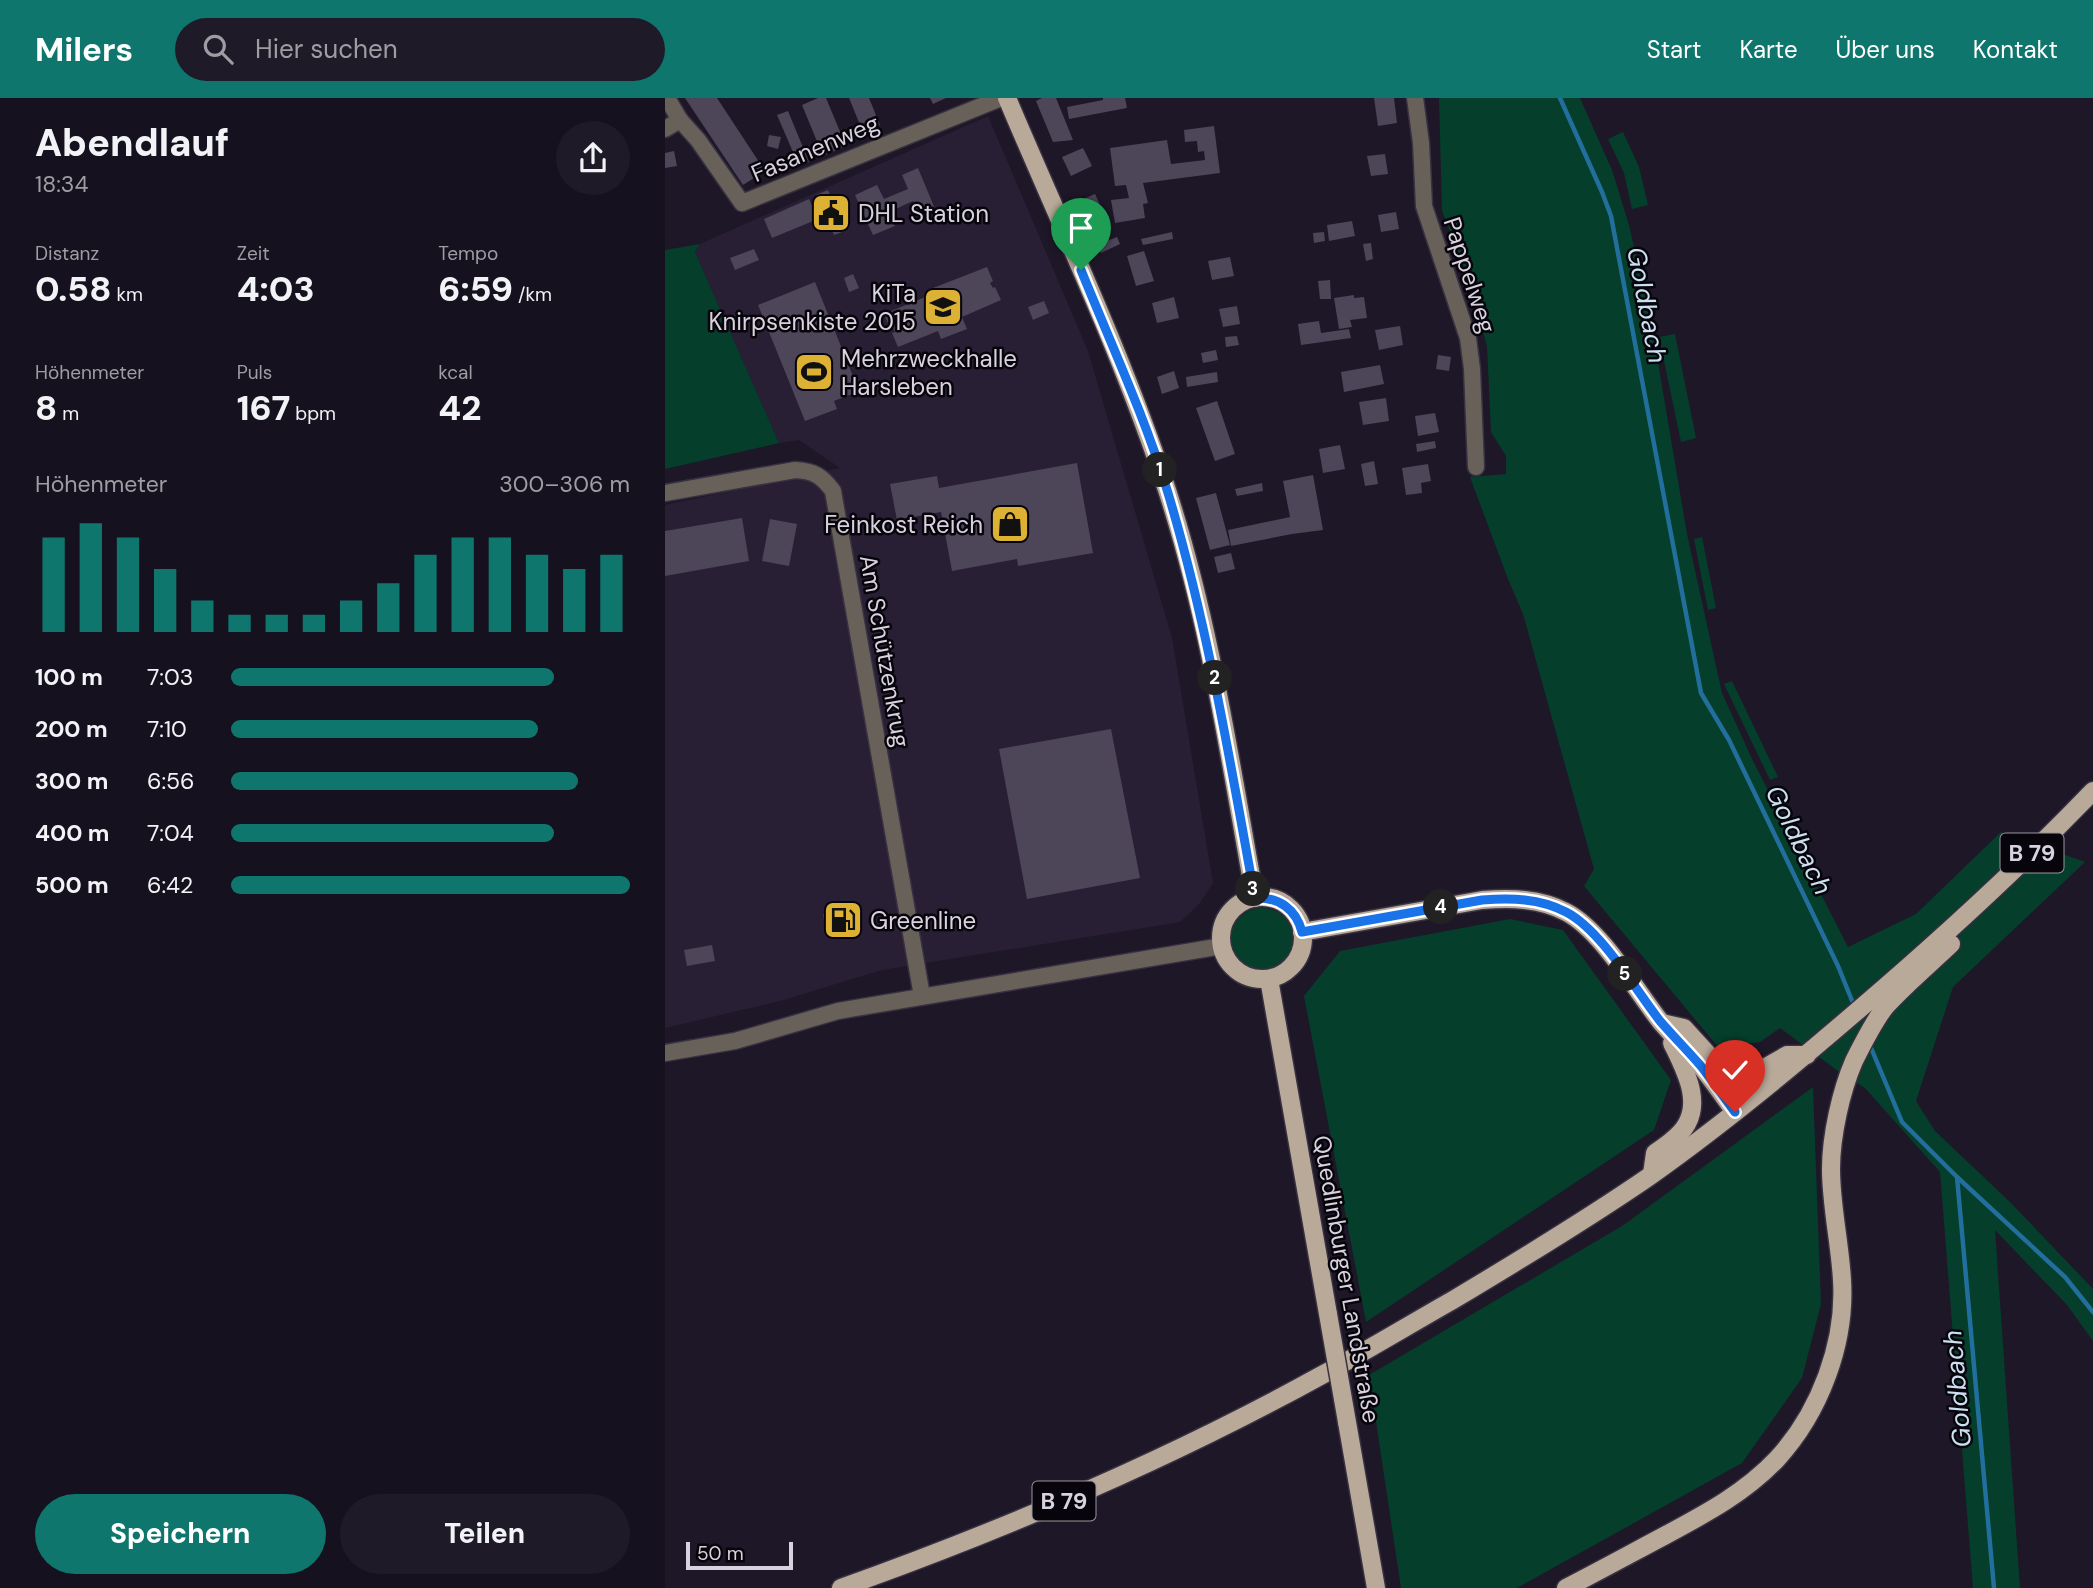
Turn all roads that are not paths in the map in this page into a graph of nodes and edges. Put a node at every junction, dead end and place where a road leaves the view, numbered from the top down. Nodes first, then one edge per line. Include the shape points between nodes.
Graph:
1 (667, 98) edge
2 (1001, 98) edge
3 (1007, 98) edge
4 (1415, 98) edge
5 (680, 120) junction
6 (665, 130) edge
7 (1476, 467) dead end
8 (665, 493) edge
9 (2093, 791) edge
10 (1255, 898) junction
11 (1302, 932) junction
12 (1222, 946) junction
13 (1269, 979) junction
14 (922, 996) junction
15 (1879, 1002) junction
16 (1662, 1023) junction
17 (665, 1053) edge
18 (1807, 1055) junction
19 (1735, 1112) junction
20 (1652, 1174) junction
21 (841, 1588) edge
22 (1377, 1588) edge
23 (1566, 1588) edge

1 - 5 street
2 - 5 street, Fasanenweg via 742,203
3 - 10 main road via 1134,399 1167,492 1207,641
4 - 7 street, Pappelweg via 1424,206 1468,338
5 - 6 street
8 - 14 street, Am Schützenkrug via 795,470 812,471 833,491
9 - 15 main road, B 79 via 1969,913 1962,934
10 - 11 main road via 1282,903 1295,915
10 - 12 main road via 1228,915
11 - 13 main road via 1301,950 1292,966
11 - 16 main road via 1482,900 1550,904 1586,926
12 - 13 main road via 1235,969 1251,978
12 - 14 street
13 - 22 main road, Quedlinburger Landstraße, bridge
14 - 17 street via 820,1015 735,1041
15 - 18 main road, B 79
15 - 23 main road via 1854,1061 1834,1135 1831,1160 1842,1307 1829,1372 1813,1407 1790,1443 1749,1486
16 - 18 main road via 1684,1028 1715,1062 1746,1073 1787,1055
16 - 19 main road
16 - 20 main road via 1687,1075 1692,1101 1683,1130 1655,1153
18 - 19 main road, B 79
19 - 20 main road, B 79
20 - 21 main road, B 79 via 1534,1252 1269,1404 1058,1504

